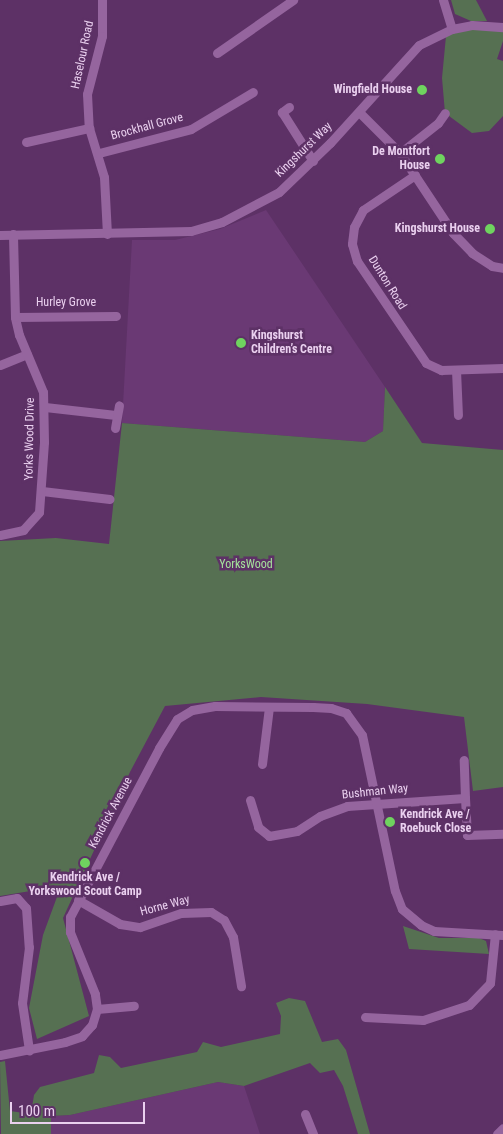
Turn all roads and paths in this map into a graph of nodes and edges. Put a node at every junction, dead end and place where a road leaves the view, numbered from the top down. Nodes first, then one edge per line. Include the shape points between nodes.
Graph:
1 (102, 0) edge
2 (292, 0) edge
3 (443, 0) edge
4 (503, 27) edge
5 (452, 29) junction
6 (217, 54) dead end
7 (253, 92) dead end
8 (289, 107) dead end
9 (359, 112) junction
10 (446, 113) dead end
11 (89, 128) junction
12 (26, 142) dead end
13 (99, 153) junction
14 (400, 153) junction
15 (313, 160) junction
16 (415, 175) junction
17 (13, 234) junction
18 (107, 234) junction
19 (0, 235) edge
20 (503, 268) edge
21 (116, 316) dead end
22 (15, 317) junction
23 (28, 354) junction
24 (0, 365) edge
25 (503, 368) edge
26 (456, 370) junction
27 (119, 405) dead end
28 (45, 407) junction
29 (116, 415) junction
30 (458, 415) dead end
31 (115, 428) dead end
32 (42, 491) junction
33 (110, 499) dead end
34 (0, 535) edge
35 (269, 707) junction
36 (464, 760) dead end
37 (262, 764) dead end
38 (465, 798) junction
39 (250, 800) dead end
40 (376, 802) junction
41 (503, 834) edge
42 (0, 900) edge
43 (78, 900) junction
44 (499, 934) edge
45 (241, 986) dead end
46 (134, 1006) dead end
47 (97, 1009) junction
48 (365, 1017) dead end
49 (29, 1050) junction
50 (0, 1055) edge
51 (305, 1114) dead end
52 (503, 1128) edge
53 (313, 1134) edge
54 (496, 1134) edge

1 - 11 street, Haselour Road via 102,36 87,94
2 - 6 street
3 - 5 street
4 - 5 street, Kingshurst Way via 472,25
5 - 9 street, Kingshurst Way via 420,45
7 - 13 street, Brockhall Grove via 191,129
8 - 15 street via 282,112
9 - 14 street
9 - 15 street, Kingshurst Way
10 - 14 street
11 - 12 street
11 - 13 street, Haselour Road
13 - 18 street, Haselour Road via 104,177
14 - 16 street
15 - 18 street, Kingshurst Way via 279,192 209,226 191,231
16 - 20 street via 453,233 472,253
16 - 26 street, Dunton Road via 363,210 354,227 352,244 357,261 417,354 441,370
17 - 18 street, Kingshurst Way
17 - 19 street, Kingshurst Way
17 - 22 street, Yorks Wood Drive
21 - 22 street, Hurley Grove
22 - 23 street, Yorks Wood Drive
23 - 24 street
23 - 28 street, Yorks Wood Drive via 43,392
25 - 26 street, Dunton Road
26 - 30 street
27 - 29 street
28 - 29 street
28 - 32 street, Yorks Wood Drive
29 - 31 street
32 - 33 street
32 - 34 street, Yorks Wood Drive via 39,512 32,522 23,530
35 - 37 street
35 - 40 street, Kendrick Avenue via 331,708 346,713 362,735
35 - 43 street, Kendrick Avenue via 215,706 192,710 177,719
36 - 38 street
38 - 40 street, Bushman Way
38 - 41 street via 467,835
39 - 40 street, Bushman Way via 258,827 270,836 297,831 320,816 347,806
40 - 44 street, Kendrick Avenue via 395,891 406,914 434,930
42 - 49 street via 17,898 26,908 29,947 22,1003
43 - 45 street, Horne Way via 120,924 140,927 181,913 211,912 224,920 232,938
43 - 47 street, Kendrick Avenue via 70,917 70,932 95,994
44 - 48 street via 490,983 469,1005 423,1020
46 - 47 street
47 - 49 street via 92,1025 82,1036
49 - 50 street
51 - 53 street
52 - 54 street

